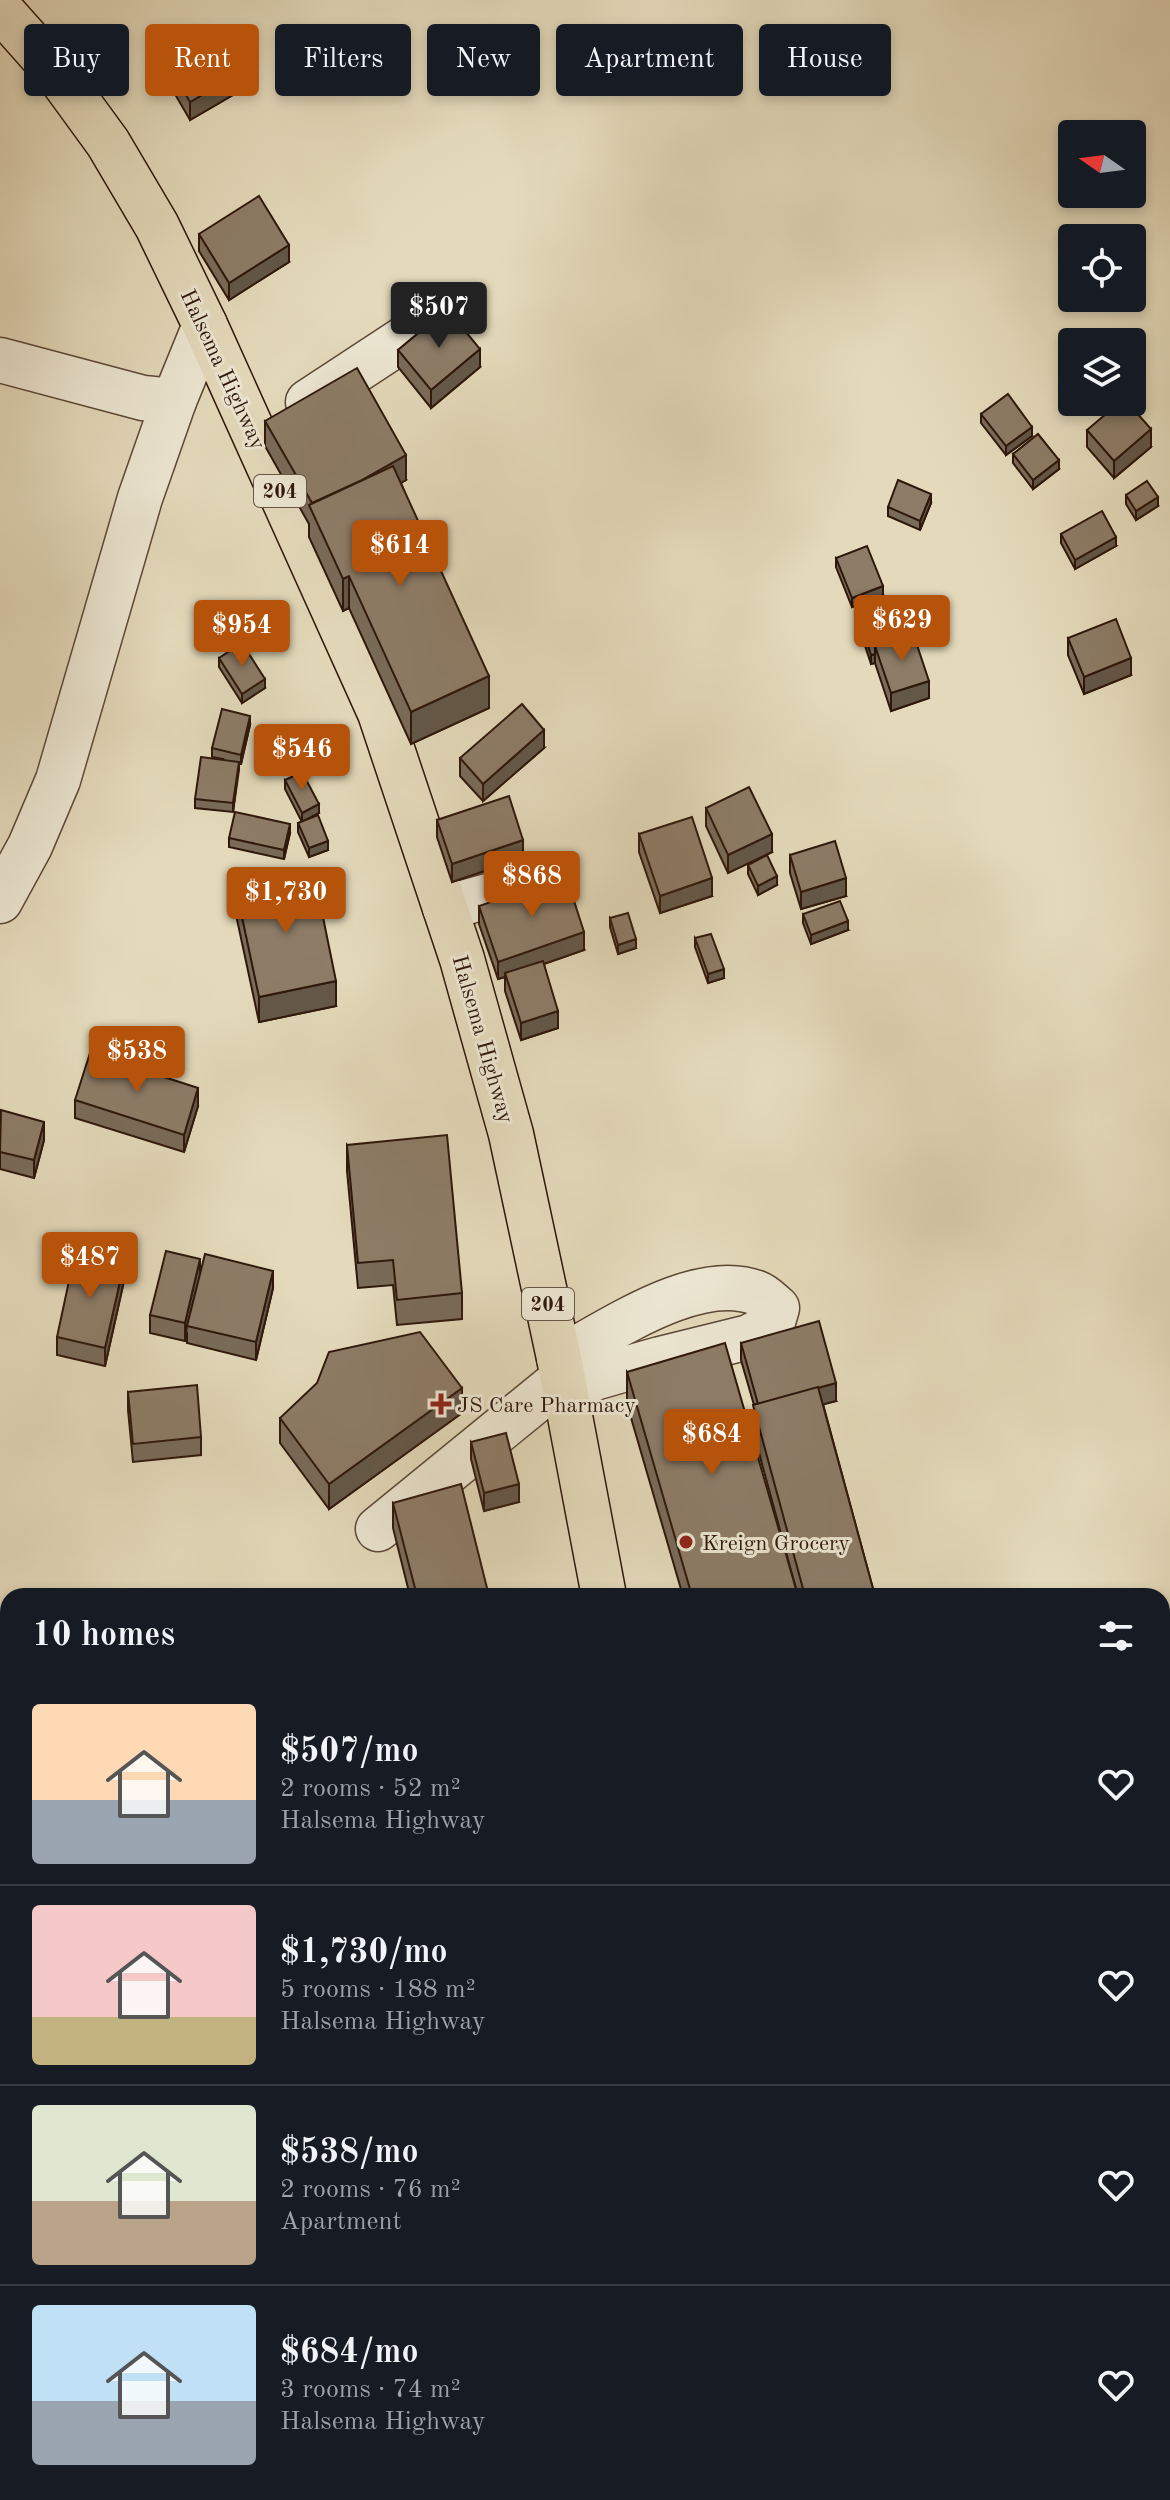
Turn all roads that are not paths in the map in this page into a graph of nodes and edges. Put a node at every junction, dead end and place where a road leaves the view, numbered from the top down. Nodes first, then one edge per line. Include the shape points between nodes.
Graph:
1 (0, 9) edge
2 (439, 316) edge
3 (205, 325) junction
4 (0, 360) edge
5 (174, 401) junction
6 (265, 429) junction
7 (531, 884) edge
8 (0, 901) edge
9 (445, 908) junction
10 (561, 1375) junction
11 (378, 1529) dead end
12 (602, 1588) edge

1 - 3 highway, Halsema Highway / 204 via 57,73 108,143 157,226
2 - 6 street
3 - 5 street
3 - 6 highway, Halsema Highway / 204
4 - 5 street via 143,398
5 - 8 street via 140,498 58,780
6 - 9 highway, Halsema Highway / 204 via 380,713
7 - 9 street
9 - 10 highway, Halsema Highway / 204 via 511,1134
10 - 11 street
10 - 12 highway, Halsema Highway / 204

